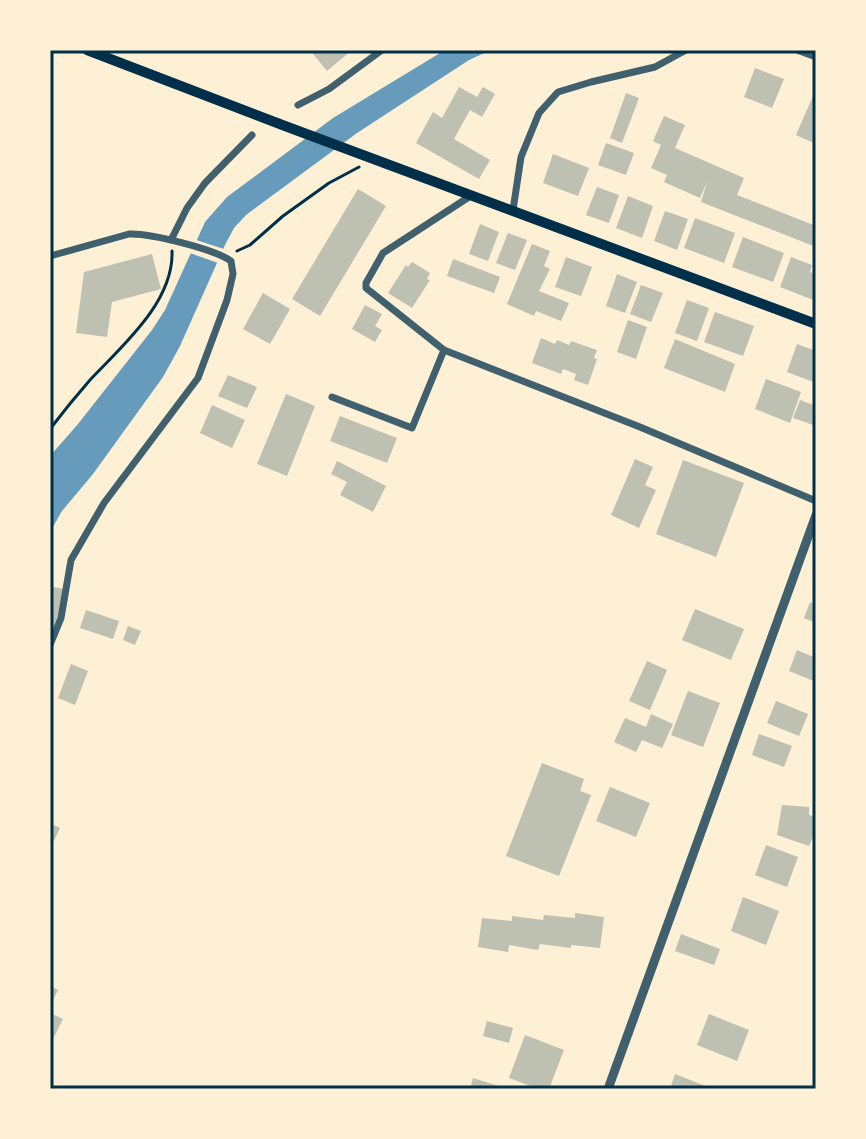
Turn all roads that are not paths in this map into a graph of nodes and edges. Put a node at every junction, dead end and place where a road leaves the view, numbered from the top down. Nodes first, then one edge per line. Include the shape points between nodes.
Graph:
1 (87, 50) edge
2 (382, 50) edge
3 (686, 50) edge
4 (797, 50) edge
5 (816, 57) edge
6 (298, 105) dead end
7 (252, 135) dead end
8 (472, 195) junction
9 (513, 210) junction
10 (171, 240) junction
11 (50, 256) edge
12 (816, 324) edge
13 (444, 350) junction
14 (332, 397) dead end
15 (816, 501) edge
16 (816, 515) edge
17 (50, 645) edge
18 (608, 1089) edge

1 - 8 main road
2 - 6 street
3 - 9 street via 655,67 558,92 539,113 521,157
4 - 5 street
7 - 10 street via 205,183
8 - 9 main road
8 - 13 street via 383,253 366,283
9 - 12 main road
10 - 11 street via 129,234
10 - 17 street via 231,261 227,300 198,378 104,503 71,560 61,618
13 - 14 street via 412,428
13 - 15 street
16 - 18 street

